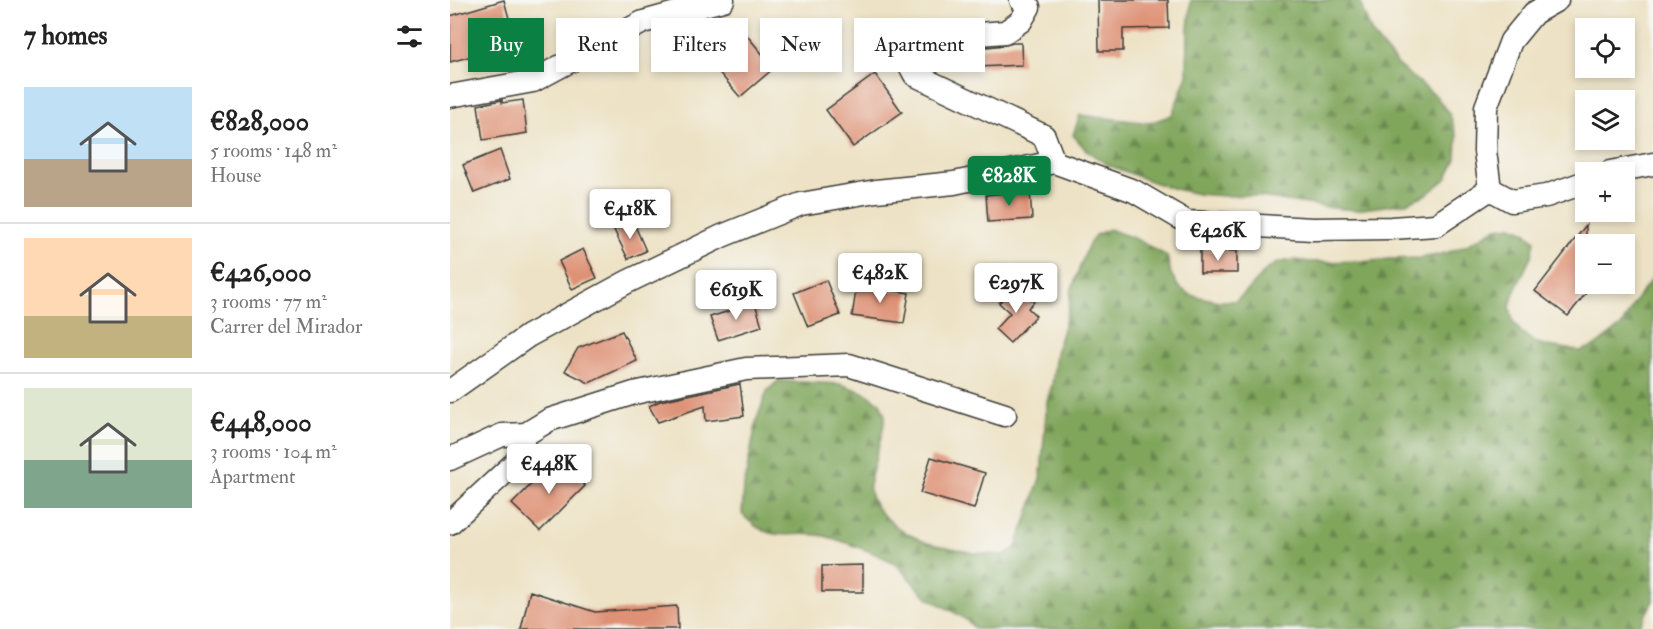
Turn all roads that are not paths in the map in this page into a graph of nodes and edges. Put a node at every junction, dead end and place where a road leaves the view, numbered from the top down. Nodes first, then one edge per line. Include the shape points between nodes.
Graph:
1 (723, 0) edge
2 (1021, 0) edge
3 (1557, 0) edge
4 (450, 96) edge
5 (1054, 162) junction
6 (1653, 164) edge
7 (1635, 167) edge
8 (1575, 186) edge
9 (1490, 189) junction
10 (450, 391) edge
11 (1005, 415) dead end
12 (526, 434) junction
13 (450, 459) edge
14 (450, 523) edge

1 - 4 street via 643,22 533,81
2 - 5 street via 1029,7 1021,21 1005,32 920,45 910,53 909,64 915,75 1044,136
3 - 9 street via 1534,13 1511,41 1486,107 1485,151
5 - 9 street via 1134,191 1187,222 1313,229 1436,225
5 - 10 street via 954,183 801,204 722,236 627,282 528,336
6 - 7 street
8 - 9 street via 1546,196 1512,201
11 - 12 street via 849,365 746,369 634,393 549,420
12 - 13 street via 502,435
12 - 14 street via 517,460

